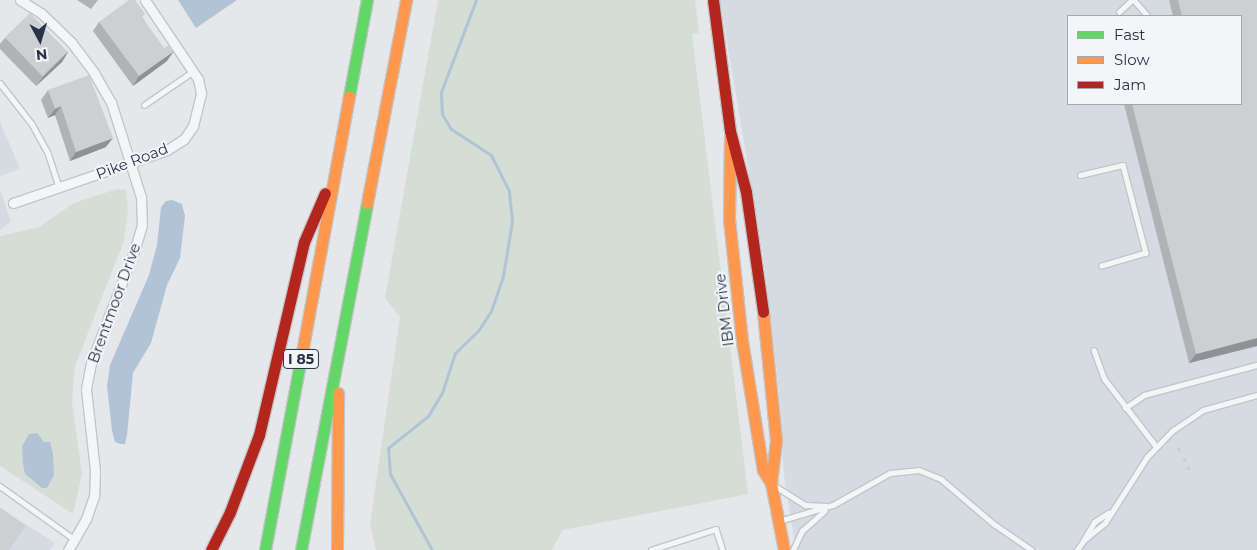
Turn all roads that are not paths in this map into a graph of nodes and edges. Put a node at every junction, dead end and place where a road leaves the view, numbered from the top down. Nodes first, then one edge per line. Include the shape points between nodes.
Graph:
1 (20, 0) edge
2 (145, 0) edge
3 (367, 0) edge
4 (406, 0) edge
5 (713, 0) edge
6 (1133, 0) edge
7 (1119, 12) dead end
8 (1147, 15) edge
9 (193, 71) junction
10 (0, 83) edge
11 (144, 105) dead end
12 (730, 131) junction
13 (131, 164) junction
14 (336, 168) junction
15 (1080, 175) dead end
16 (60, 187) junction
17 (12, 203) dead end
18 (1102, 266) dead end
19 (1094, 350) dead end
20 (1257, 365) edge
21 (336, 371) junction
22 (1257, 395) edge
23 (1125, 408) junction
24 (1156, 446) junction
25 (771, 483) junction
26 (0, 486) edge
27 (833, 505) junction
28 (1109, 513) junction
29 (777, 522) junction
30 (75, 540) junction
31 (1084, 540) junction
32 (68, 550) edge
33 (211, 550) edge
34 (265, 550) edge
35 (301, 550) edge
36 (337, 550) edge
37 (651, 550) edge
38 (723, 550) edge
39 (784, 550) edge
40 (793, 550) edge
41 (1032, 550) edge
42 (1077, 550) edge

1 - 13 street, Brentmoor Drive via 41,13 94,72 111,102
2 - 9 street, Pike Road
3 - 14 main road, I 85
4 - 21 main road, I 85
5 - 12 main road, IBM Drive
6 - 7 lane
6 - 8 lane
9 - 11 lane
9 - 13 street, Pike Road via 201,93 200,110 184,139 167,150
10 - 16 lane via 32,124 48,153
12 - 25 main road, IBM Drive via 728,184 737,305 754,424 764,470
12 - 25 main road, IBM Drive via 746,192 765,327 776,441
13 - 16 street, Pike Road
13 - 30 street, Brentmoor Drive via 141,198 142,225 91,362 86,389 95,472 94,496
14 - 33 main road via 304,242 259,435 230,512
14 - 34 main road, I 85
15 - 18 lane via 1123,166 1146,253
16 - 17 street, Pike Road
19 - 23 lane via 1101,373
20 - 23 lane via 1144,395
21 - 35 main road, I 85
21 - 36 main road via 340,416
22 - 24 lane via 1194,415
23 - 24 lane
24 - 28 lane
25 - 27 lane via 806,505
25 - 29 main road, IBM Drive
26 - 30 lane
27 - 29 lane
27 - 40 lane via 806,526
27 - 41 lane via 884,475 919,470 942,479 994,524
28 - 31 lane via 1100,528
28 - 31 lane via 1095,522
29 - 39 main road, IBM Drive
30 - 32 street, Brentmoor Drive
31 - 42 lane
37 - 38 lane via 716,529

